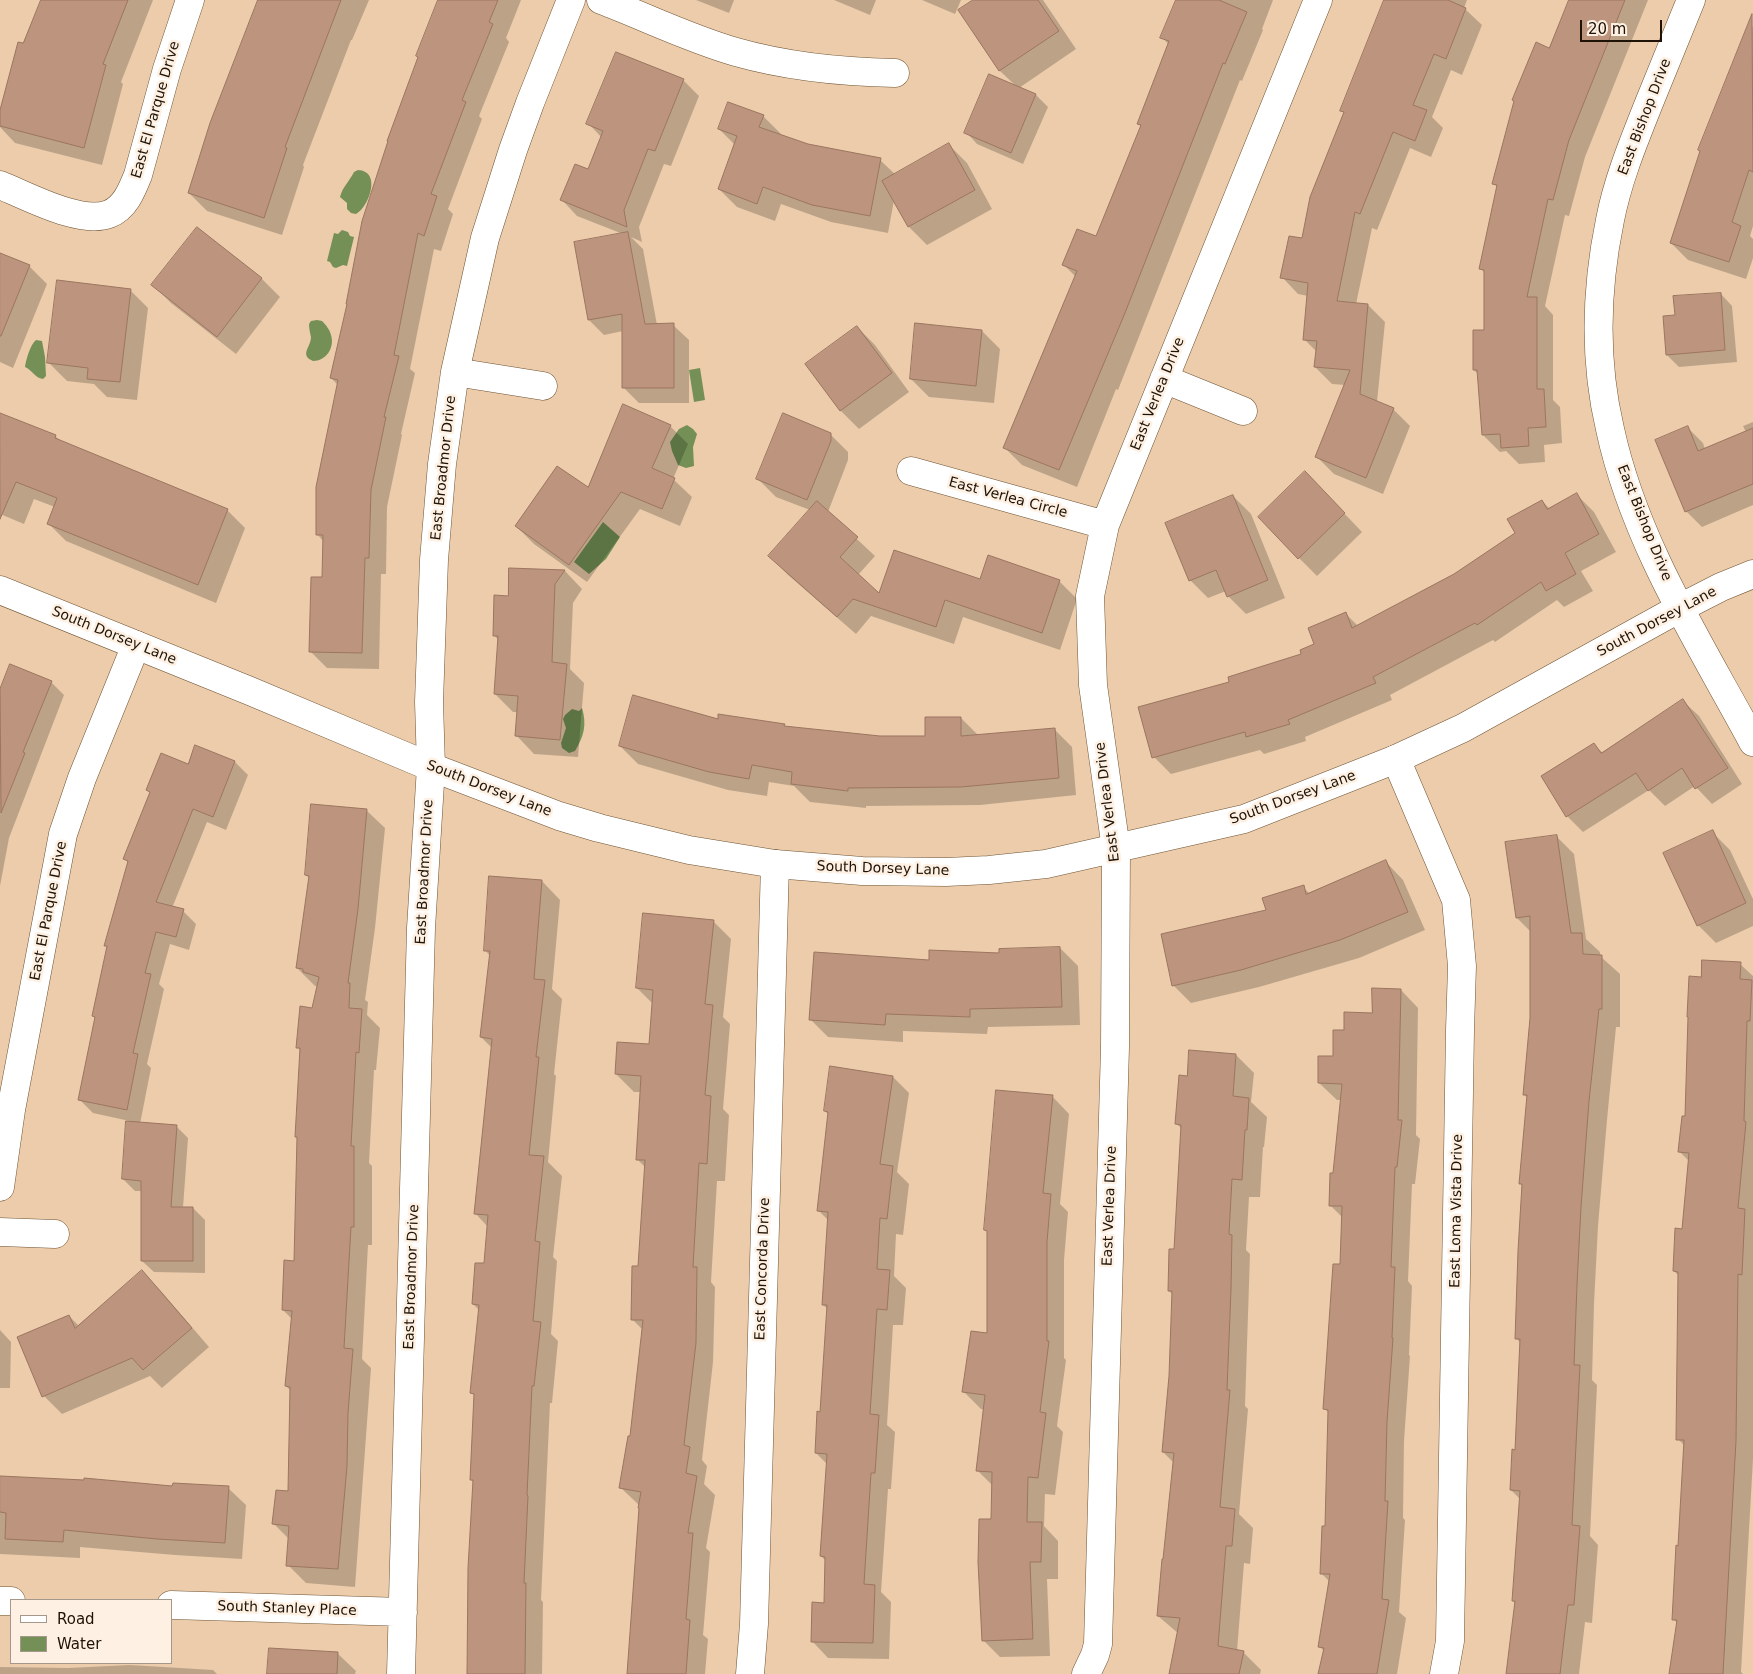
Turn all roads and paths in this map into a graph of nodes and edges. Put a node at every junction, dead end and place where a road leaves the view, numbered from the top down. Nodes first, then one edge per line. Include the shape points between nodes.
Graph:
1 (190, 0) edge
2 (571, 0) edge
3 (601, 0) edge
4 (1318, 0) edge
5 (1691, 0) edge
6 (895, 73) dead end
7 (0, 185) edge
8 (455, 372) junction
9 (1164, 379) junction
10 (543, 386) dead end
11 (1243, 411) dead end
12 (911, 471) dead end
13 (1105, 525) junction
14 (1753, 574) edge
15 (0, 590) edge
16 (1680, 608) junction
17 (136, 645) junction
18 (1753, 742) edge
19 (1396, 759) junction
20 (431, 767) junction
21 (1116, 849) junction
22 (775, 864) junction
23 (0, 1187) edge
24 (0, 1232) edge
25 (55, 1234) dead end
26 (172, 1605) edge
27 (403, 1612) junction
28 (401, 1674) edge
29 (750, 1674) edge
30 (1086, 1674) edge
31 (1444, 1674) edge

1 - 7 street, East El Parque Drive via 167,68 138,175 123,203 110,214 77,216
2 - 8 street, East Broadmor Drive via 501,185
3 - 6 street via 710,43 761,59 820,70
4 - 9 street, East Verlea Drive
5 - 16 street, East Bishop Drive via 1622,172 1610,218 1599,305 1600,349 1609,428 1626,486
8 - 10 street
8 - 20 street, East Broadmor Drive via 434,550 429,702
9 - 11 street
9 - 13 street, East Verlea Drive
12 - 13 street, East Verlea Circle
13 - 21 street, East Verlea Drive via 1090,596 1092,685
14 - 16 street, South Dorsey Lane
15 - 17 street, South Dorsey Lane
16 - 18 street, East Bishop Drive
16 - 19 street, South Dorsey Lane via 1463,728
17 - 20 street, South Dorsey Lane
17 - 23 street, East El Parque Drive via 63,834 11,1110
19 - 21 street, South Dorsey Lane via 1244,819
19 - 31 street, East Loma Vista Drive via 1456,900 1462,966 1450,1641
20 - 22 street, South Dorsey Lane via 599,828 689,850
20 - 27 street, East Broadmor Drive via 421,928
21 - 22 street, South Dorsey Lane via 1046,864 989,870 904,872
21 - 30 street, East Verlea Drive via 1115,1047 1098,1644
22 - 29 street, East Concorda Drive
24 - 25 street
26 - 27 street, South Stanley Place
27 - 28 street, East Broadmor Drive

